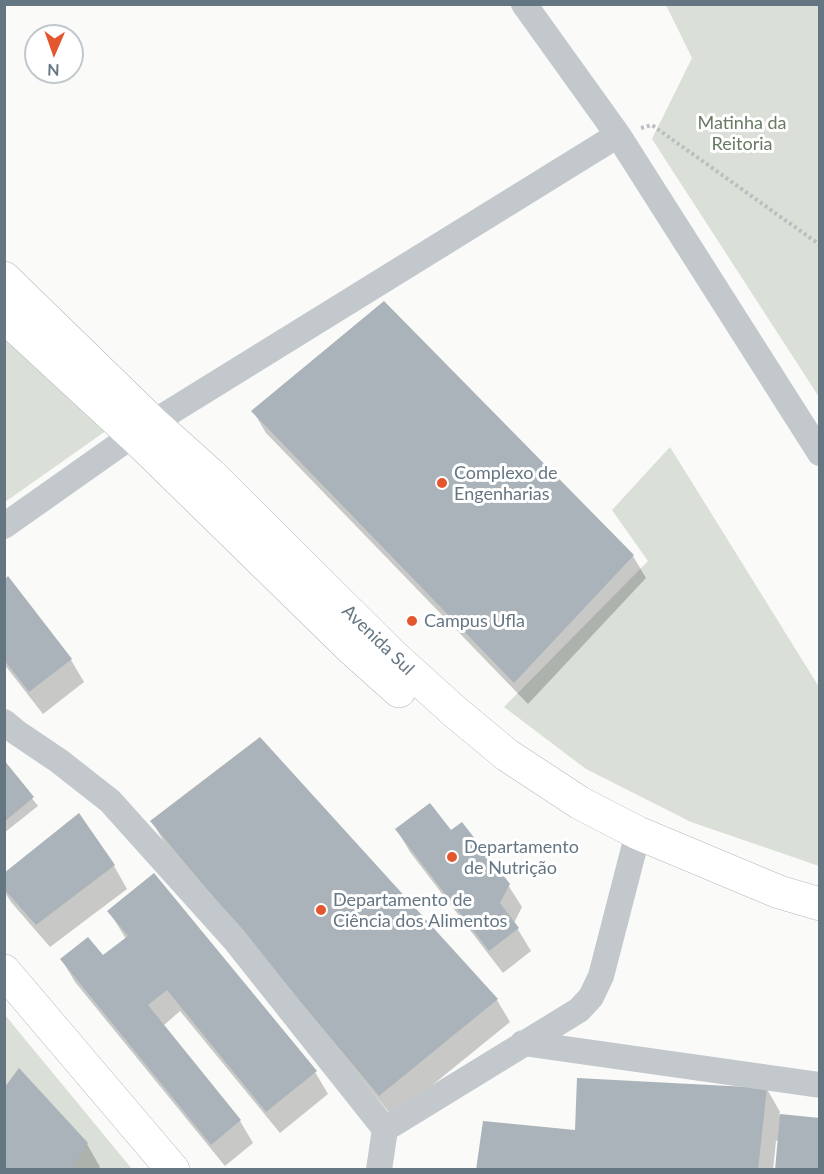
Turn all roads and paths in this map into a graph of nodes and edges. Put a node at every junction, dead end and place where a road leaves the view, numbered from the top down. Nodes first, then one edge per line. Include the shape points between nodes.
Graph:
1 (524, 4) edge
2 (618, 135) junction
3 (819, 245) edge
4 (4, 278) edge
5 (4, 316) edge
6 (143, 429) junction
7 (819, 453) edge
8 (4, 526) edge
9 (4, 722) edge
10 (635, 844) junction
11 (819, 904) edge
12 (819, 925) edge
13 (4, 972) edge
14 (523, 1043) junction
15 (819, 1085) edge
16 (385, 1129) junction
17 (173, 1170) edge
18 (379, 1170) edge

1 - 2 street
2 - 3 path via 652,125
2 - 6 street
2 - 7 street
4 - 6 street, Avenida Sul
5 - 6 street, Avenida Sul
6 - 8 street
6 - 10 street, Avenida Sul via 210,474 391,654 454,711 507,755
9 - 16 street via 110,801 234,939
10 - 11 street, Avenida Sul
10 - 12 street, Avenida Sul via 715,891
10 - 14 street via 601,976 591,997 579,1010
13 - 17 street
14 - 15 street
14 - 16 street
16 - 18 street

